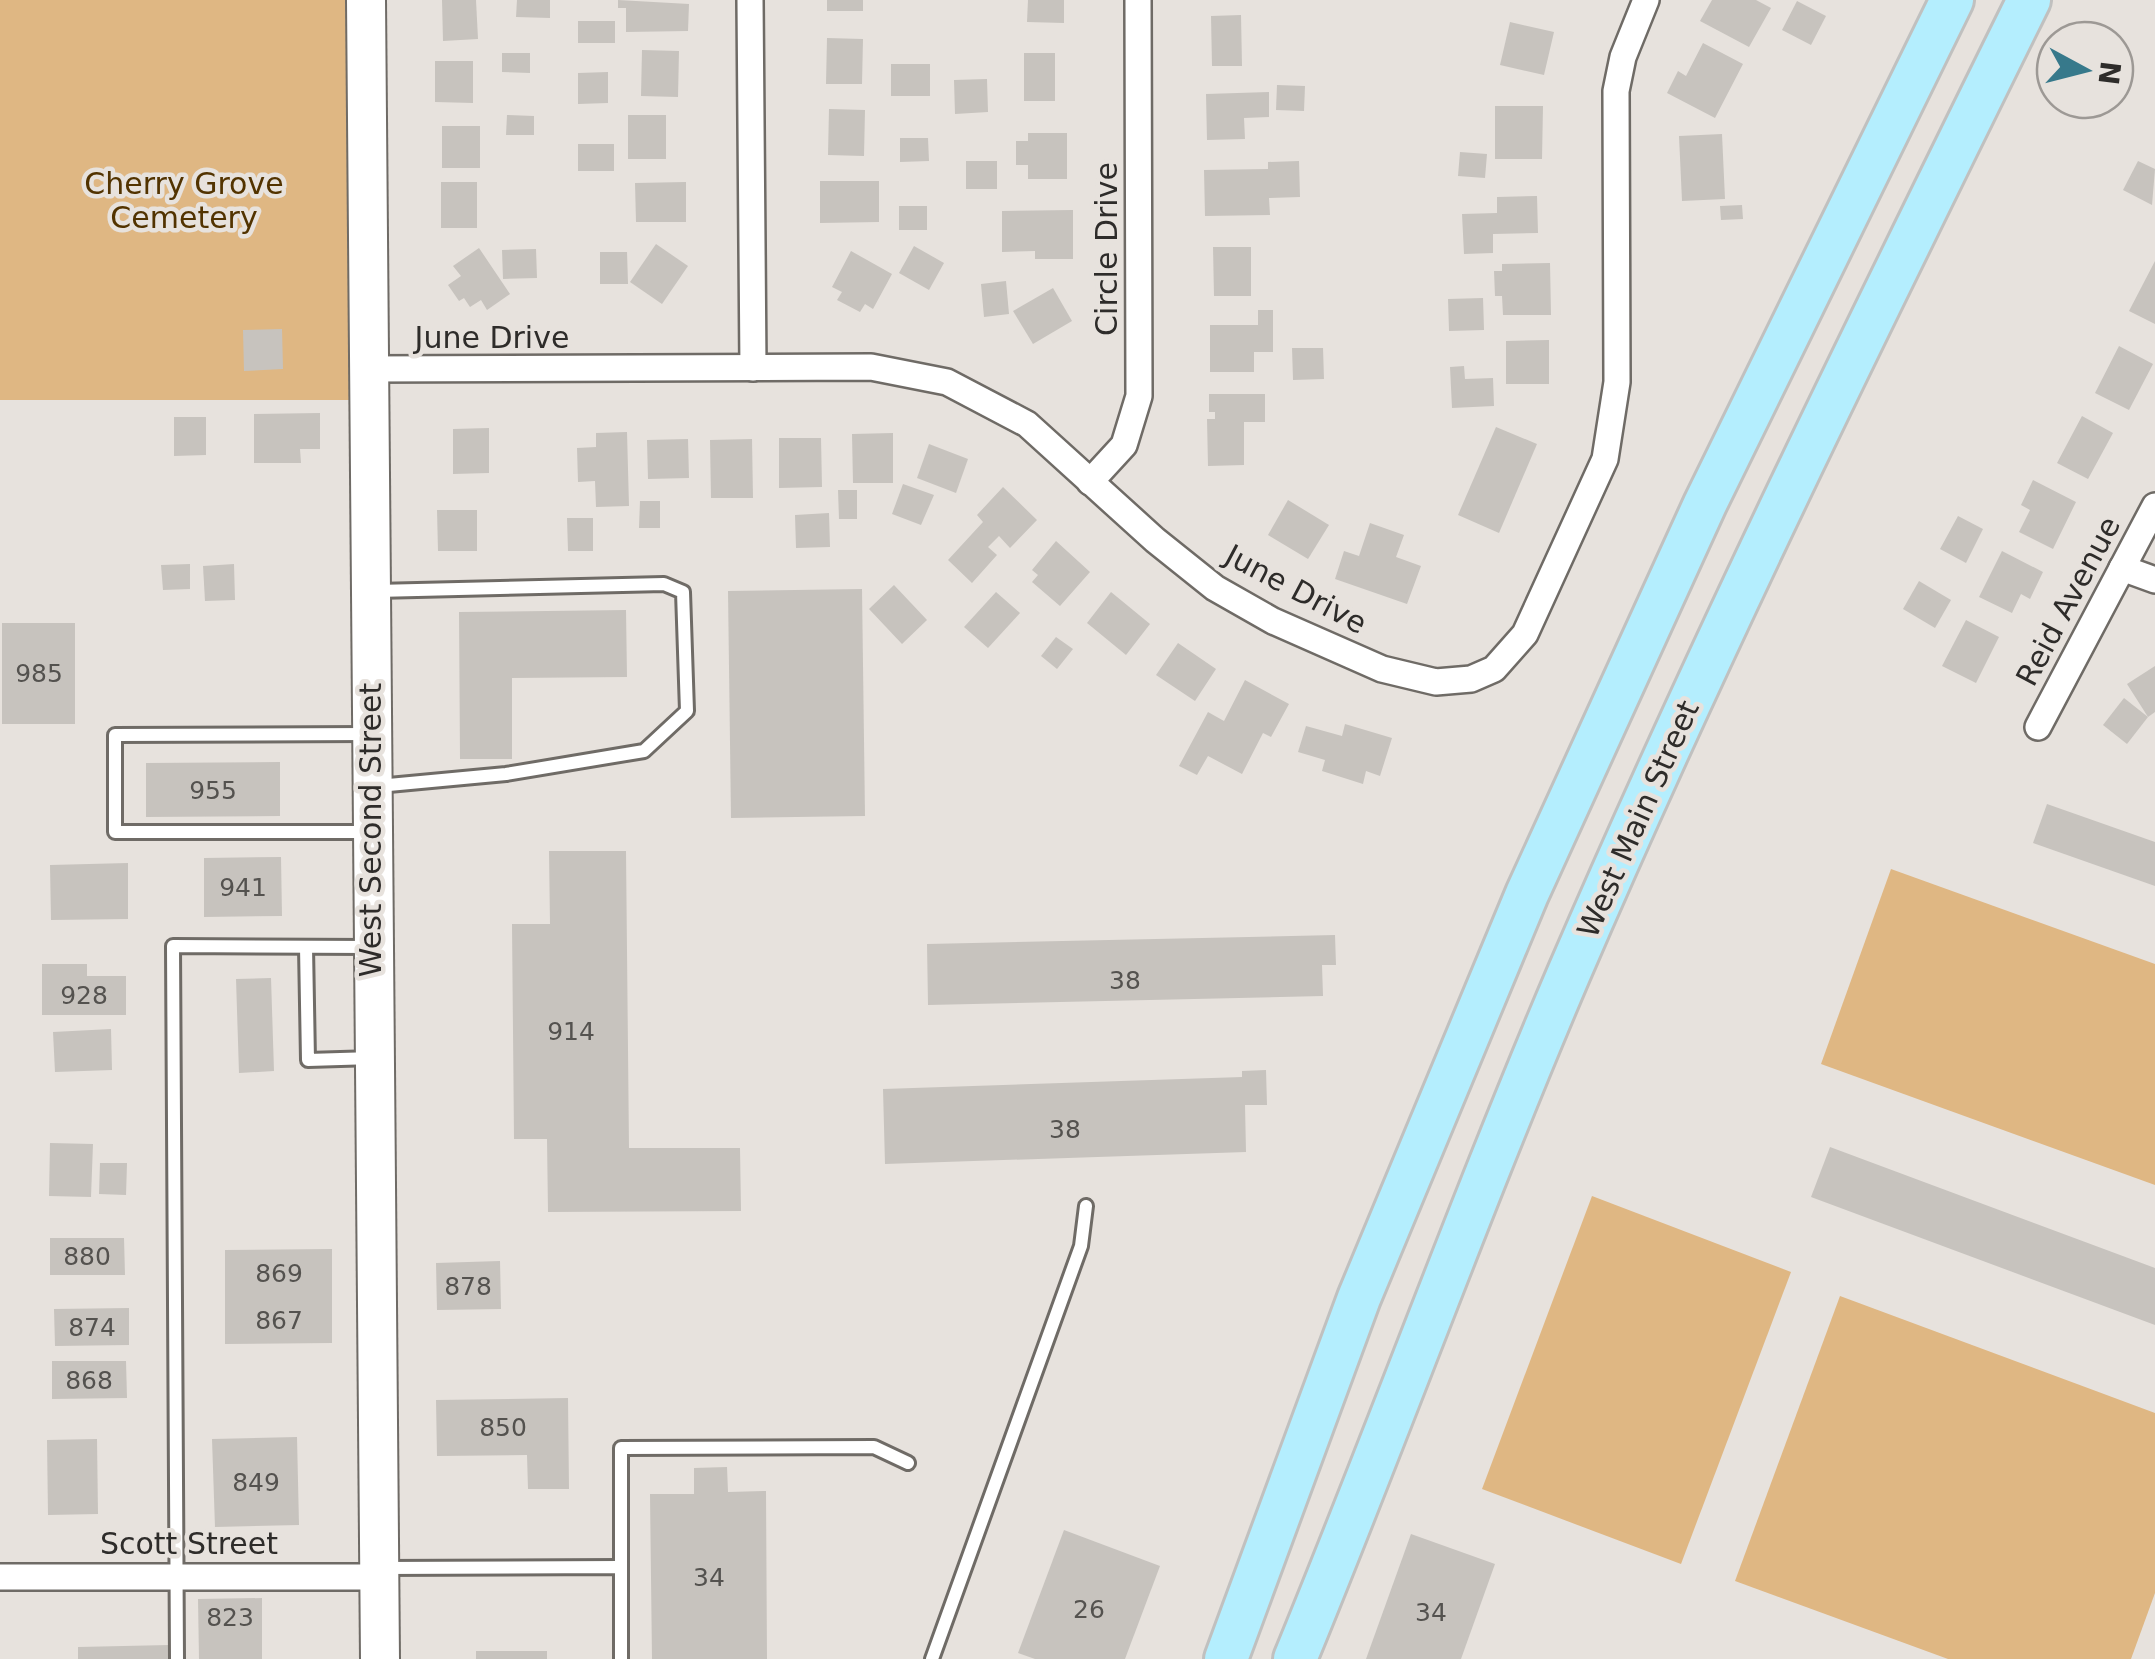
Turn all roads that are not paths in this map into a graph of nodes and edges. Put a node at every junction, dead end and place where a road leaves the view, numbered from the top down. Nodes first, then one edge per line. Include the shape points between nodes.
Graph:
1 (366, 0) edge
2 (750, 0) edge
3 (1138, 0) edge
4 (1646, 0) edge
5 (1952, 0) edge
6 (2028, 0) edge
7 (753, 368) junction
8 (368, 369) junction
9 (1090, 482) junction
10 (2155, 506) edge
11 (2122, 568) junction
12 (2155, 580) edge
13 (368, 591) junction
14 (2038, 727) dead end
15 (370, 734) junction
16 (370, 786) junction
17 (370, 832) junction
18 (306, 946) junction
19 (371, 947) junction
20 (373, 1058) junction
21 (1086, 1206) dead end
22 (908, 1463) dead end
23 (621, 1567) junction
24 (378, 1572) junction
25 (176, 1575) junction
26 (0, 1577) edge
27 (176, 1659) edge
28 (380, 1659) edge
29 (621, 1659) edge
30 (932, 1659) edge
31 (1226, 1659) edge
32 (1295, 1659) edge

1 - 8 main road, West Second Street
2 - 7 street
3 - 9 street, Circle Drive via 1139,396 1124,446
4 - 9 street, June Drive via 1624,57 1613,127 1612,426 1595,487 1513,653 1494,669 1459,682 1436,682 1350,656 1214,588
5 - 31 main road via 1713,486 1527,894 1359,1298
6 - 32 main road, West Main Street via 1670,744 1481,1182
7 - 8 street, June Drive
7 - 9 street, June Drive via 872,367 947,382 1027,424
8 - 13 main road, West Second Street
10 - 11 street, Reid Avenue
11 - 12 street
11 - 14 street, Reid Avenue
13 - 15 main road, West Second Street
13 - 16 lane via 664,584 683,592 687,711 644,751 506,774
15 - 16 main road, West Second Street
15 - 17 lane via 115,734 115,832
16 - 17 main road, West Second Street
17 - 19 main road, West Second Street
18 - 19 lane
18 - 20 lane via 308,1060
18 - 25 lane via 173,946
19 - 20 main road, West Second Street
20 - 24 main road, West Second Street
21 - 30 lane via 1082,1246
22 - 23 lane via 874,1447 621,1448
23 - 24 lane
23 - 29 lane
24 - 25 street, Scott Street
24 - 28 main road, West Second Street
25 - 26 street, Scott Street
25 - 27 lane

